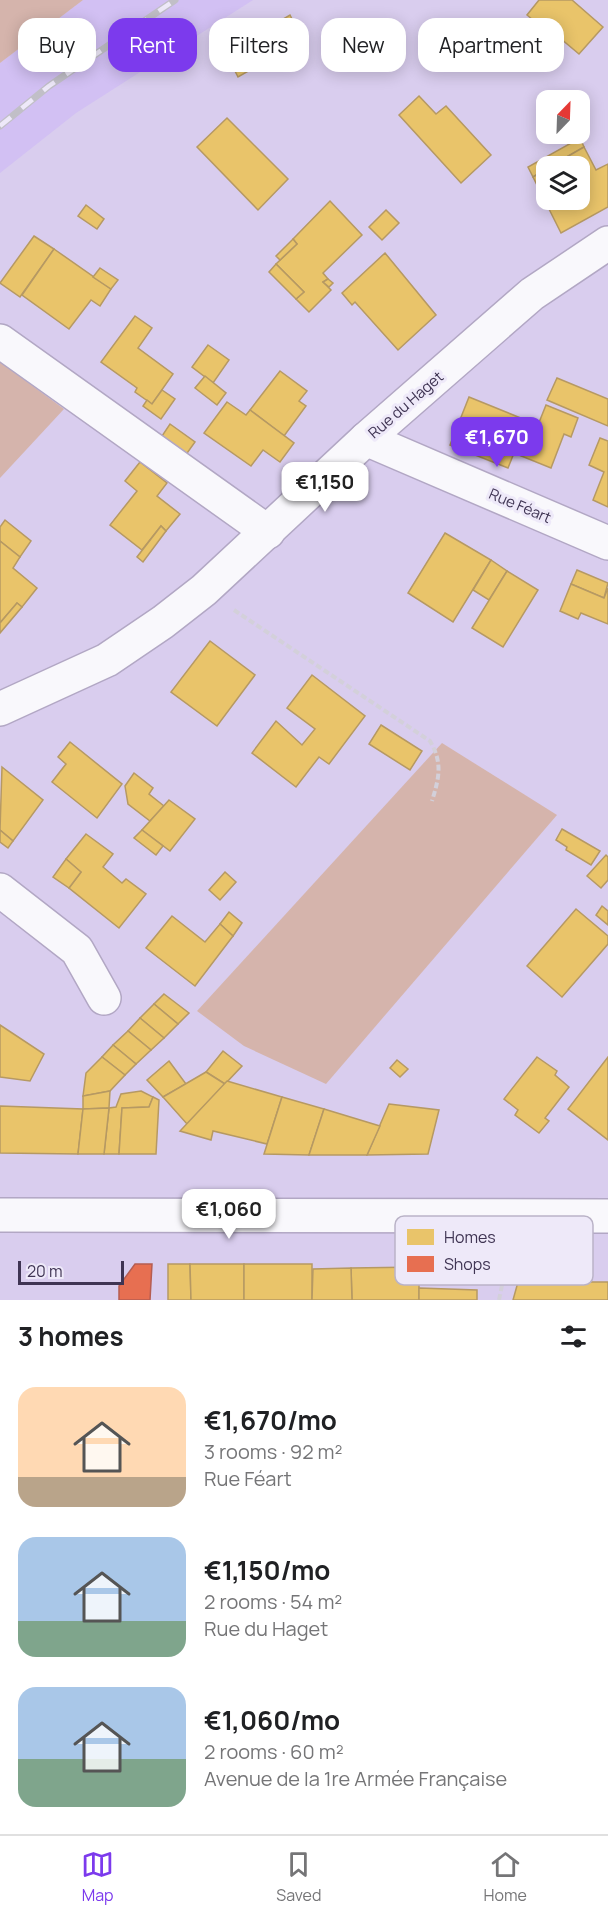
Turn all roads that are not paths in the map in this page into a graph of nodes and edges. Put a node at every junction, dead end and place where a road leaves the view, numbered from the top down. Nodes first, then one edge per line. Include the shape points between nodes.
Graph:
1 (608, 243) edge
2 (0, 340) edge
3 (366, 440) junction
4 (268, 532) junction
5 (608, 543) edge
6 (0, 709) edge
7 (0, 890) edge
8 (104, 998) dead end
9 (0, 1215) edge
10 (608, 1216) edge

1 - 3 street, Rue du Haget via 532,294
2 - 4 street
3 - 4 street, Rue du Haget
3 - 5 street, Rue Féart
4 - 6 street, Rue du Haget via 204,590 107,660
7 - 8 street via 77,950
9 - 10 street

